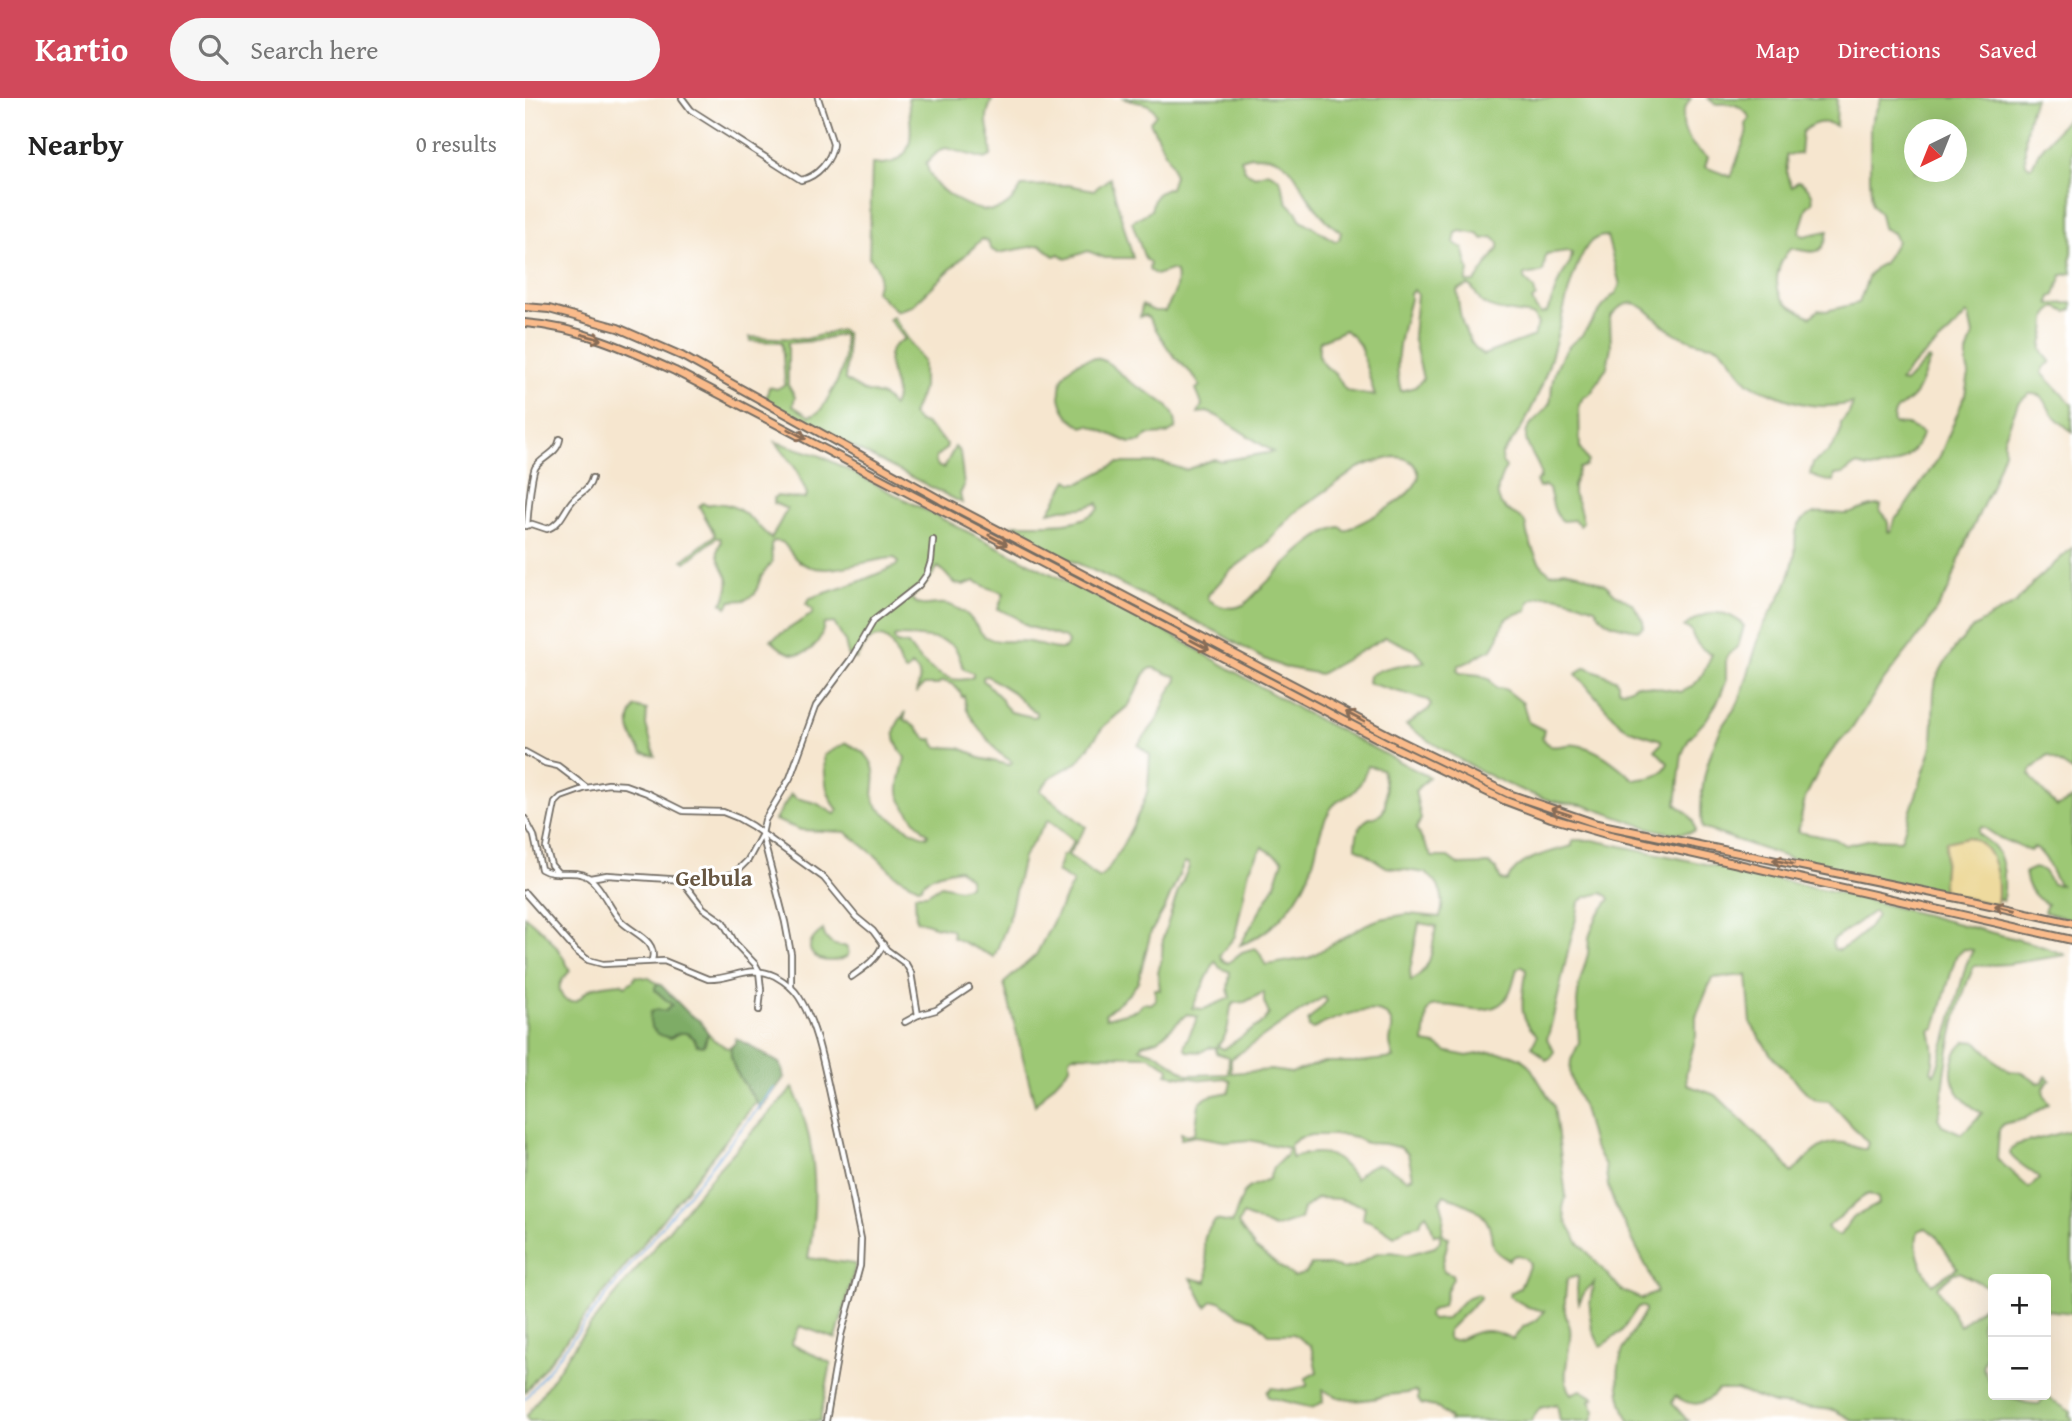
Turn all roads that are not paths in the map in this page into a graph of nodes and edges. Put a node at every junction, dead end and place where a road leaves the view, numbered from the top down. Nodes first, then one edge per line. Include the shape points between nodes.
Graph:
1 (682, 98) edge
2 (818, 98) edge
3 (525, 307) edge
4 (525, 323) edge
5 (560, 439) dead end
6 (592, 478) dead end
7 (526, 526) edge
8 (933, 540) dead end
9 (525, 752) edge
10 (587, 788) junction
11 (525, 819) edge
12 (762, 834) junction
13 (558, 873) junction
14 (590, 878) junction
15 (683, 881) junction
16 (525, 894) edge
17 (2072, 923) edge
18 (2072, 940) edge
19 (883, 944) junction
20 (652, 960) junction
21 (759, 971) junction
22 (851, 977) dead end
23 (791, 988) junction
24 (969, 988) dead end
25 (759, 1010) dead end
26 (918, 1015) junction
27 (905, 1022) dead end
28 (826, 1421) edge

1 - 2 street via 691,110 804,180 825,164 833,151
17 -> 3 highway via 1597,824 1509,794 941,500 682,356 618,328
4 -> 18 highway via 613,343 675,370 1506,802 1606,834
5 - 7 street via 552,455 534,471
6 - 7 street via 555,526
8 - 12 street via 927,574 873,621 816,706 790,778 765,820
9 - 10 street via 558,766
10 - 12 street via 625,785 683,811 723,812
10 - 13 street via 555,803 546,848
11 - 13 street via 540,866
12 - 15 street via 734,874
12 - 19 street via 824,878
12 - 23 street via 786,922
13 - 14 street
14 - 15 street
14 - 20 street via 620,921 651,945
15 - 21 street via 703,908 723,922
16 - 20 street via 589,960 603,964
19 - 22 street
19 - 26 street via 911,973
20 - 21 street via 678,965 708,979
21 - 23 street via 774,975
21 - 25 street
23 - 28 street via 808,1015 822,1056 861,1239 860,1266 841,1335
24 - 26 street via 936,1010
26 - 27 street

